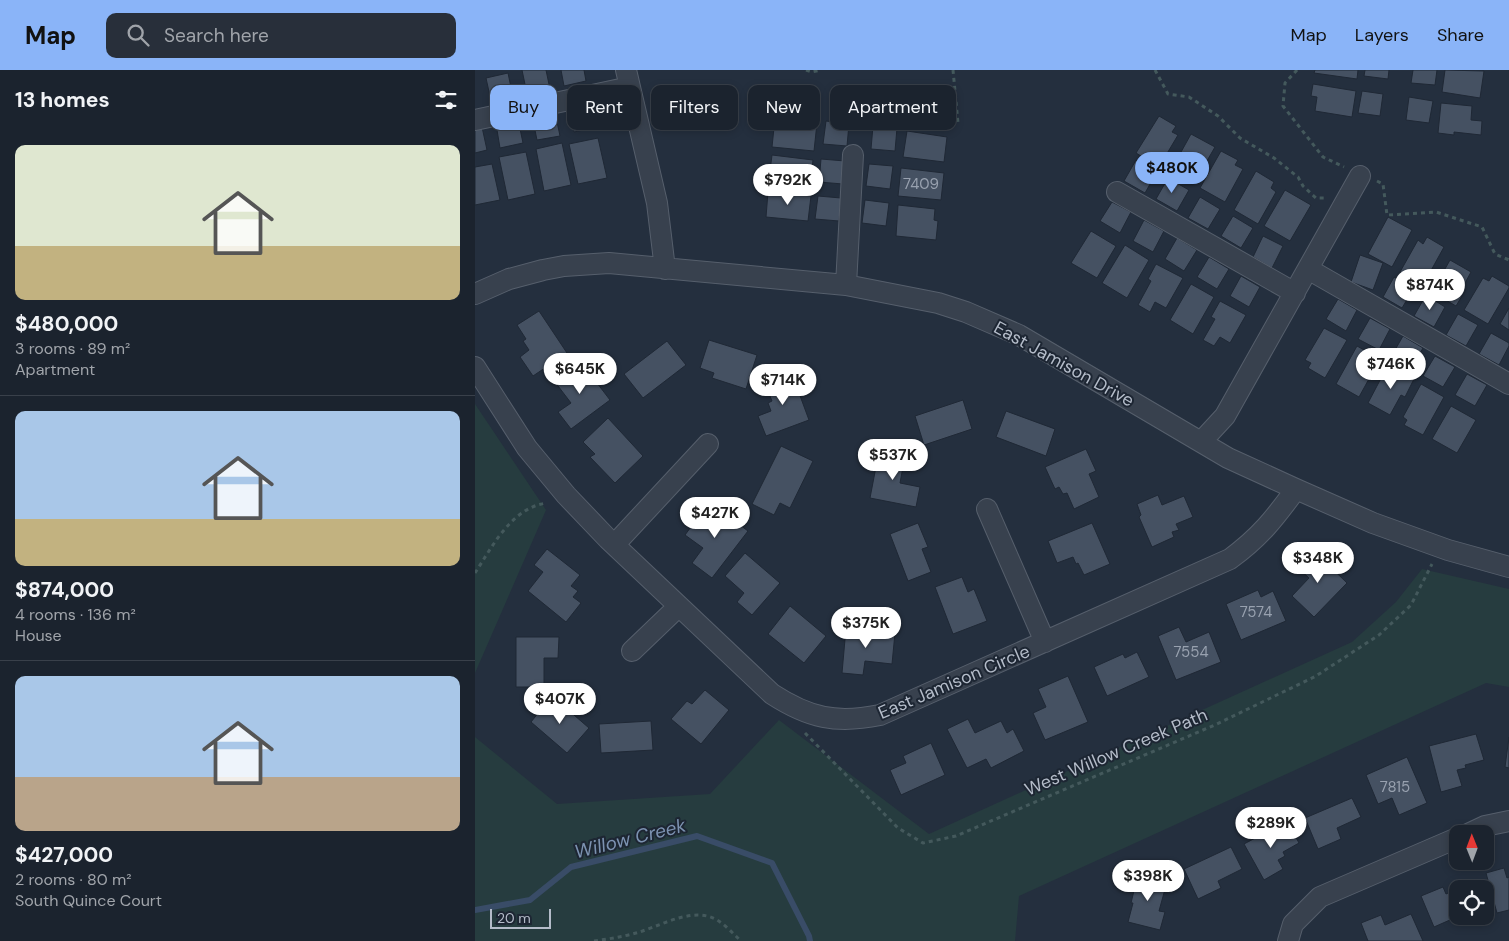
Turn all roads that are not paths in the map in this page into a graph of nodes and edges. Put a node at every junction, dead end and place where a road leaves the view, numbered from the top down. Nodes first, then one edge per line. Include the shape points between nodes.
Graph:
1 (628, 78) edge
2 (475, 120) edge
3 (853, 155) dead end
4 (1360, 176) road end
5 (1117, 192) dead end
6 (665, 269) junction
7 (1307, 269) junction
8 (846, 285) junction
9 (1295, 293) junction
10 (475, 294) edge
11 (475, 367) edge
12 (1509, 384) edge
13 (1201, 442) junction
14 (708, 444) dead end
15 (1296, 489) junction
16 (987, 509) dead end
17 (615, 544) junction
18 (1509, 567) edge
19 (679, 606) junction
20 (1045, 642) junction
21 (632, 651) dead end
22 (1509, 822) edge
23 (1491, 825) edge
24 (1449, 841) edge
25 (1288, 941) edge

1 - 2 street
1 - 6 street via 657,203
3 - 8 street
4 - 7 street
5 - 9 street
6 - 8 street, East Jamison Drive
6 - 10 street, East Jamison Drive via 609,263 564,266 509,280
7 - 9 street
7 - 12 street
8 - 13 street, East Jamison Drive via 938,303 1019,334
9 - 13 street via 1225,416
11 - 17 street, East Jamison Circle via 527,448 563,491
13 - 15 street, East Jamison Drive
14 - 17 street
15 - 18 street, East Jamison Drive via 1373,523
15 - 20 street, East Jamison Circle via 1274,520 1230,559
16 - 20 street
17 - 19 street, East Jamison Circle
19 - 20 street, East Jamison Circle via 771,694 792,707 827,718 858,720 880,716
19 - 21 street
22 - 23 street
24 - 25 street via 1320,897 1293,924

